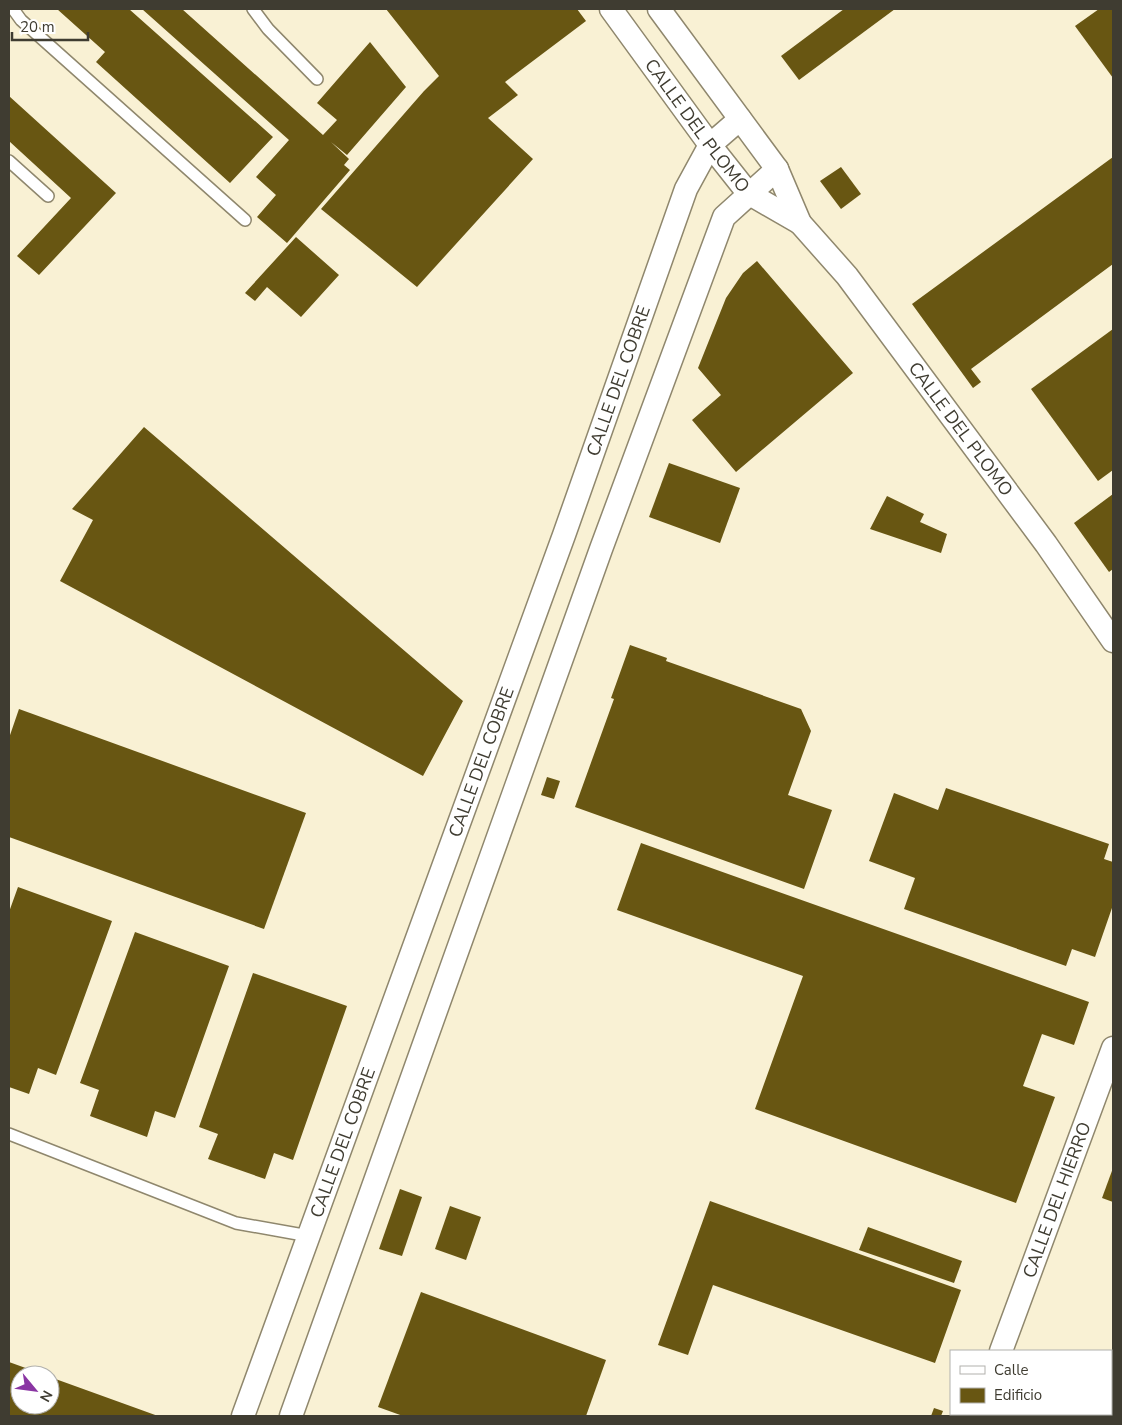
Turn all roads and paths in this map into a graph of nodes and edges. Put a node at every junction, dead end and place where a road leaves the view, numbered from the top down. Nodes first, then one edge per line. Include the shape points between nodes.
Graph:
1 (13, 9) edge
2 (253, 9) edge
3 (611, 9) edge
4 (659, 9) edge
5 (317, 79) dead end
6 (740, 119) junction
7 (710, 145) junction
8 (9, 161) edge
9 (777, 169) junction
10 (748, 193) junction
11 (48, 196) dead end
12 (245, 220) dead end
13 (800, 222) junction
14 (1113, 641) edge
15 (1113, 1048) edge
16 (9, 1134) edge
17 (309, 1236) junction
18 (1001, 1350) edge
19 (243, 1416) edge
20 (291, 1416) edge

1 - 12 lane via 21,20
2 - 5 lane
3 - 7 street, CALLE DEL PLOMO
4 - 6 street, CALLE DEL PLOMO
6 - 7 street, CALLE DEL COBRE
6 - 9 street, CALLE DEL PLOMO
7 - 10 street, CALLE DEL PLOMO
7 - 17 street, CALLE DEL COBRE via 686,189
8 - 11 lane
9 - 10 street
9 - 13 street, CALLE DEL PLOMO
10 - 13 street, CALLE DEL PLOMO
10 - 20 street via 724,217 720,226
13 - 14 street, CALLE DEL PLOMO via 847,276 1046,544
15 - 18 street, CALLE DEL HIERRO
16 - 17 lane via 236,1223
17 - 19 street, CALLE DEL COBRE

